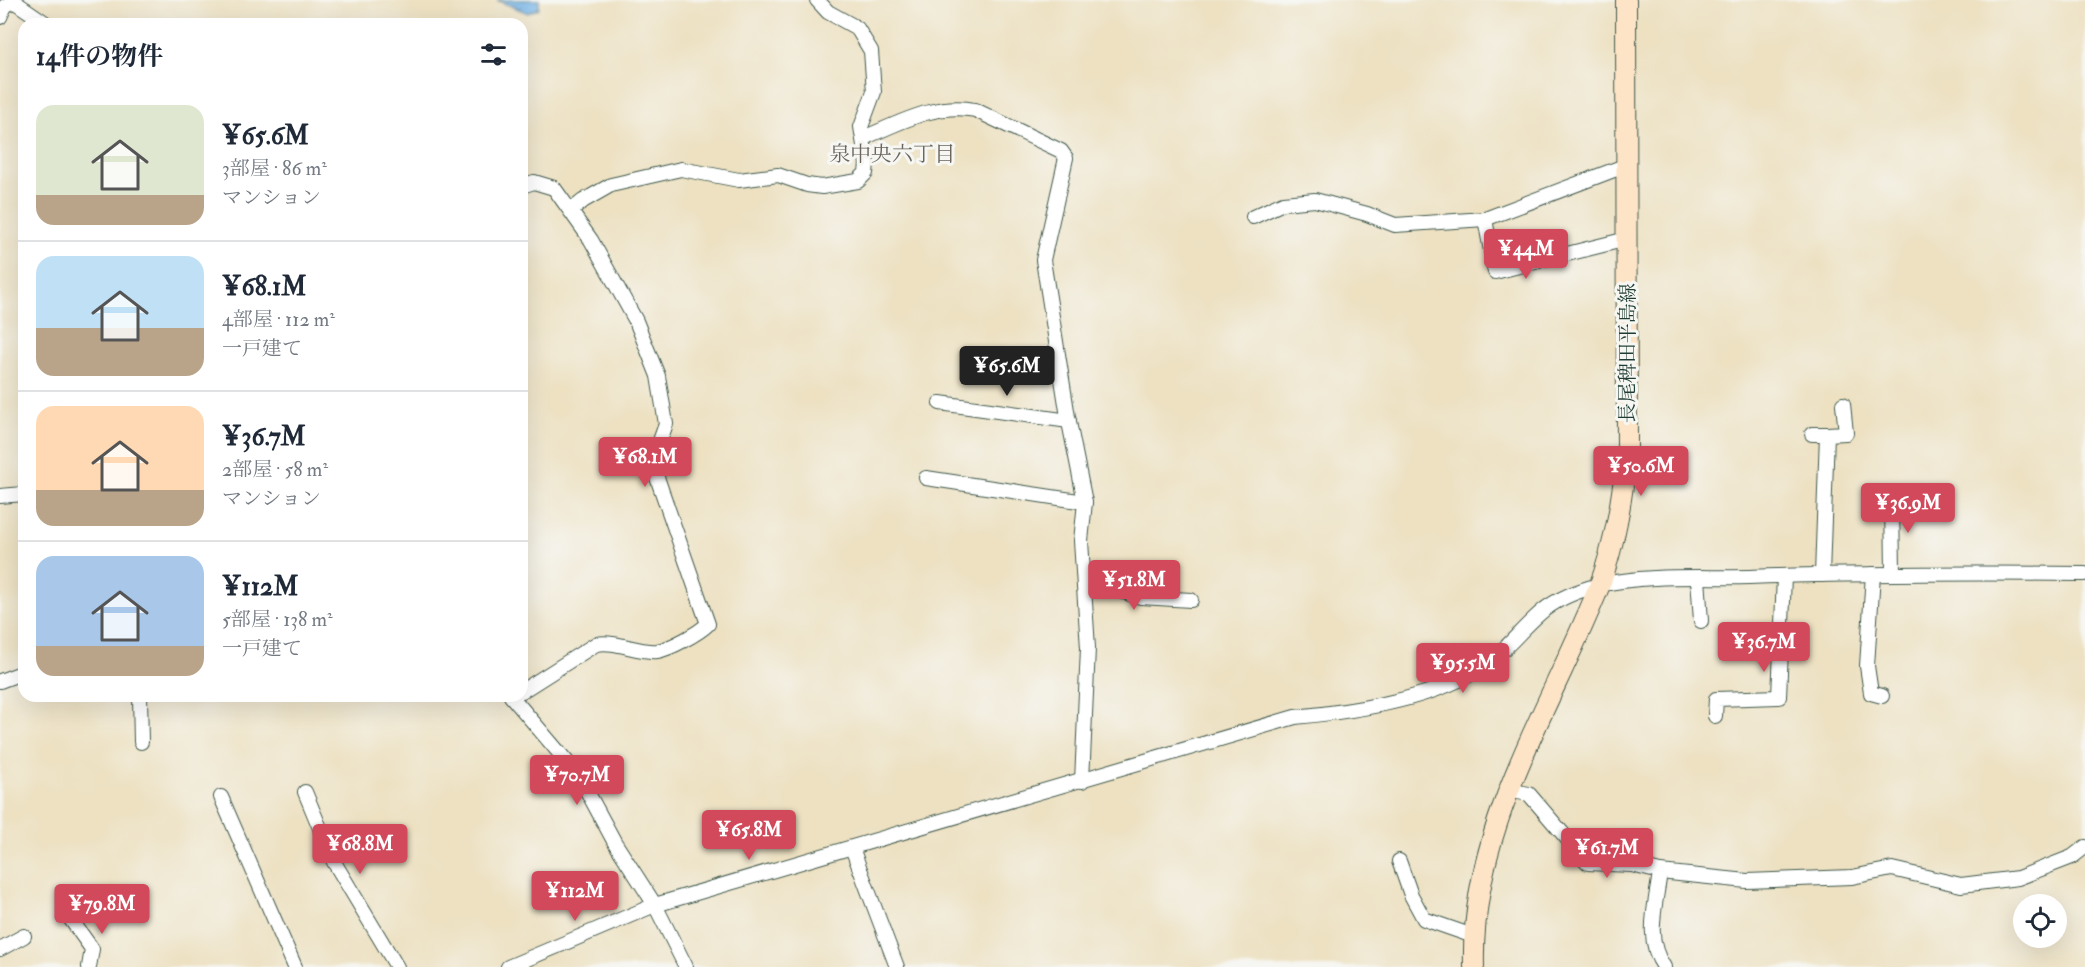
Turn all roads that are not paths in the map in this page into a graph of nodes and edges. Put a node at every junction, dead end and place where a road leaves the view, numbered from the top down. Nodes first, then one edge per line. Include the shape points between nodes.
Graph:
1 (817, 0) edge
2 (1626, 0) edge
3 (13, 1) edge
4 (0, 17) edge
5 (38, 18) edge
6 (863, 138) junction
7 (1627, 165) junction
8 (528, 184) edge
9 (571, 211) junction
10 (1253, 217) dead end
11 (1485, 219) junction
12 (1627, 238) junction
13 (940, 403) dead end
14 (1843, 404) dead end
15 (1069, 421) junction
16 (1812, 434) dead end
17 (1827, 434) junction
18 (926, 478) dead end
19 (18, 494) edge
20 (0, 496) edge
21 (1892, 496) dead end
22 (1085, 502) junction
23 (1893, 573) junction
24 (1874, 574) junction
25 (2085, 574) edge
26 (1822, 575) junction
27 (1784, 576) junction
28 (1698, 578) junction
29 (1084, 581) junction
30 (1599, 585) junction
31 (1191, 600) dead end
32 (1701, 621) dead end
33 (18, 674) edge
34 (0, 681) edge
35 (528, 687) edge
36 (1882, 696) dead end
37 (140, 702) edge
38 (521, 702) edge
39 (1715, 716) dead end
40 (141, 741) dead end
41 (1082, 782) junction
42 (1507, 790) junction
43 (305, 792) dead end
44 (221, 797) dead end
45 (2085, 847) edge
46 (852, 848) junction
47 (1399, 861) dead end
48 (1660, 872) junction
49 (655, 905) junction
50 (68, 914) dead end
51 (24, 936) dead end
52 (1473, 936) junction
53 (0, 949) edge
54 (89, 967) edge
55 (295, 967) edge
56 (397, 967) edge
57 (508, 967) edge
58 (686, 967) edge
59 (897, 967) edge
60 (1474, 967) edge
61 (1664, 967) edge

1 - 6 street via 828,12 857,28 868,44 874,92 863,115
2 - 7 main road, 長尾稗田平島線
3 - 4 street via 5,6
3 - 5 street
6 - 9 street via 866,173 858,181 822,187 778,176 739,180 681,169 611,185
6 - 15 street via 934,110 962,107 1061,151 1066,158 1043,260
7 - 11 street
7 - 12 main road, 長尾稗田平島線
8 - 9 street via 554,188
9 - 35 street via 619,287 658,376 666,424 652,463 708,624 695,635 659,651 608,642 596,644
10 - 11 street via 1284,203 1315,200 1395,225
11 - 12 street via 1495,272
12 - 30 main road, 長尾稗田平島線 via 1627,454 1622,503
13 - 15 street
14 - 17 street via 1846,433
15 - 22 street
16 - 17 street
17 - 26 street
18 - 22 street
19 - 20 street
21 - 23 street
22 - 29 street via 1081,541
23 - 24 street
23 - 25 street
24 - 26 street
24 - 36 street via 1867,666 1871,693
26 - 27 street
27 - 28 street
27 - 39 street via 1779,697 1716,692
28 - 30 street
28 - 32 street
29 - 31 street via 1141,597
29 - 41 street via 1088,648
30 - 41 street via 1568,595 1545,609 1507,649 1474,673 1439,688 1354,712 1295,717
30 - 42 main road, 長尾稗田平島線
33 - 34 street
37 - 40 street
38 - 49 street via 573,768
41 - 46 street
42 - 48 street via 1529,794 1588,863 1632,865
42 - 52 main road, 長尾稗田平島線 via 1481,877
43 - 56 street via 333,862
44 - 55 street
45 - 48 street via 2072,857 2018,878 1961,885 1892,869 1852,877 1747,881
46 - 49 street
46 - 59 street
47 - 52 street via 1424,919
48 - 61 street via 1652,937 1653,950
49 - 57 street
49 - 58 street
50 - 54 street via 93,950
51 - 53 street
52 - 60 main road, 長尾稗田平島線

